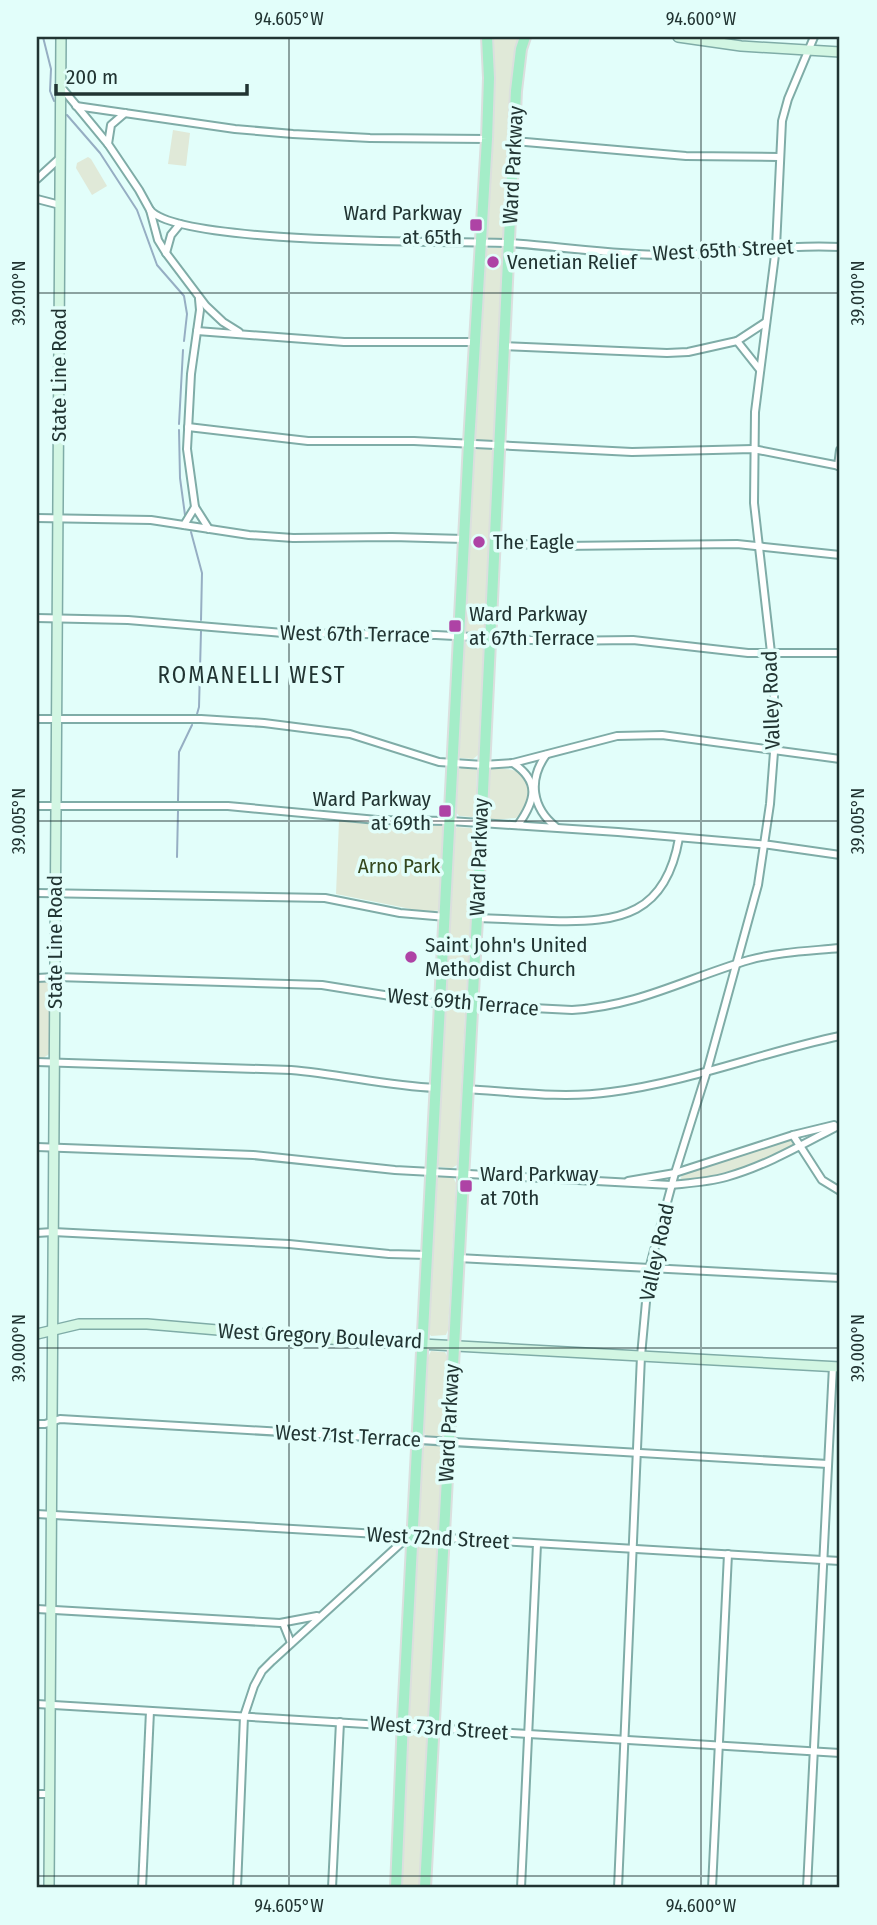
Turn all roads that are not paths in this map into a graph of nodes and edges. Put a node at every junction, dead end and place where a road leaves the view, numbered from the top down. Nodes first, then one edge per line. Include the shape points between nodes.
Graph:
1 (61, 37) edge
2 (487, 37) edge
3 (525, 37) edge
4 (678, 37) edge
5 (814, 37) edge
6 (808, 50) junction
7 (840, 52) edge
8 (61, 87) junction
9 (76, 106) junction
10 (125, 113) junction
11 (487, 139) junction
12 (514, 141) junction
13 (108, 144) junction
14 (61, 157) junction
15 (779, 157) junction
16 (37, 178) edge
17 (37, 199) edge
18 (60, 205) junction
19 (150, 210) junction
20 (180, 224) junction
21 (480, 243) junction
22 (509, 243) junction
23 (776, 247) junction
24 (840, 247) edge
25 (166, 253) junction
26 (199, 297) junction
27 (766, 322) junction
28 (197, 331) junction
29 (244, 334) junction
30 (737, 341) junction
31 (475, 342) junction
32 (504, 346) junction
33 (760, 370) junction
34 (188, 427) junction
35 (469, 443) junction
36 (499, 446) junction
37 (753, 449) junction
38 (840, 450) edge
39 (839, 466) edge
40 (195, 507) junction
41 (37, 518) edge
42 (58, 518) junction
43 (184, 525) junction
44 (209, 529) junction
45 (464, 540) junction
46 (494, 543) junction
47 (758, 545) junction
48 (840, 555) edge
49 (37, 618) edge
50 (57, 618) junction
51 (460, 636) junction
52 (489, 638) junction
53 (771, 653) junction
54 (840, 653) edge
55 (37, 719) edge
56 (57, 720) junction
57 (774, 752) junction
58 (546, 755) junction
59 (840, 760) edge
60 (453, 763) junction
61 (513, 763) junction
62 (483, 765) junction
63 (534, 790) junction
64 (37, 806) edge
65 (56, 806) junction
66 (450, 821) junction
67 (481, 822) junction
68 (518, 825) junction
69 (557, 828) junction
70 (679, 838) junction
71 (764, 844) junction
72 (840, 855) edge
73 (55, 892) junction
74 (37, 893) edge
75 (446, 917) junction
76 (477, 918) junction
77 (840, 948) edge
78 (737, 964) junction
79 (56, 977) junction
80 (37, 978) edge
81 (441, 1004) junction
82 (472, 1006) junction
83 (840, 1036) edge
84 (37, 1062) edge
85 (55, 1063) junction
86 (707, 1071) junction
87 (437, 1088) junction
88 (467, 1089) junction
89 (840, 1124) edge
90 (793, 1135) junction
91 (802, 1145) junction
92 (37, 1147) edge
93 (54, 1148) junction
94 (432, 1170) junction
95 (463, 1172) junction
96 (675, 1173) junction
97 (623, 1182) junction
98 (671, 1185) junction
99 (840, 1191) edge
100 (53, 1232) junction
101 (37, 1233) edge
102 (427, 1255) junction
103 (458, 1258) junction
104 (649, 1269) junction
105 (840, 1278) edge
106 (53, 1329) junction
107 (37, 1334) edge
108 (423, 1342) junction
109 (453, 1344) junction
110 (641, 1356) junction
111 (837, 1367) edge
112 (52, 1421) junction
113 (37, 1424) edge
114 (417, 1440) junction
115 (449, 1442) junction
116 (637, 1454) junction
117 (828, 1464) junction
118 (37, 1514) edge
119 (50, 1514) junction
120 (412, 1537) junction
121 (443, 1538) junction
122 (537, 1544) junction
123 (632, 1549) junction
124 (728, 1554) junction
125 (822, 1560) junction
126 (840, 1561) edge
127 (37, 1609) edge
128 (51, 1610) junction
129 (326, 1611) junction
130 (283, 1623) junction
131 (291, 1643) junction
132 (37, 1704) edge
133 (50, 1704) junction
134 (150, 1711) junction
135 (244, 1716) junction
136 (340, 1722) junction
137 (402, 1726) junction
138 (433, 1728) junction
139 (527, 1733) junction
140 (624, 1739) junction
141 (720, 1745) junction
142 (814, 1751) junction
143 (840, 1753) edge
144 (37, 1794) edge
145 (49, 1794) junction
146 (49, 1888) edge
147 (142, 1888) edge
148 (237, 1888) edge
149 (332, 1888) edge
150 (396, 1888) edge
151 (425, 1888) edge
152 (521, 1888) edge
153 (618, 1888) edge
154 (712, 1888) edge
155 (807, 1888) edge

1 - 8 main road, State Line Road
2 - 11 main road, Ward Parkway
3 - 12 main road, Ward Parkway via 518,69
4 - 6 main road
5 - 6 street, Valley Road
6 - 7 main road
6 - 15 street, Valley Road via 784,113
8 - 9 street
8 - 14 main road, State Line Road
9 - 10 street
9 - 13 street
10 - 11 street via 293,134
10 - 13 street via 111,125
11 - 21 main road, Ward Parkway
12 - 15 street via 686,156
12 - 22 main road, Ward Parkway
13 - 19 street
14 - 16 street
14 - 18 main road, State Line Road
15 - 23 street, Valley Road
17 - 18 street
18 - 42 main road, State Line Road
19 - 20 street, West 65th Street via 155,217
19 - 25 street
20 - 21 street, West 65th Street via 313,239
20 - 25 street
21 - 22 street, West 65th Street
21 - 31 main road, Ward Parkway
22 - 23 street, West 65th Street via 666,255
22 - 32 main road, Ward Parkway
23 - 24 street, West 65th Street
23 - 27 street, Valley Road
25 - 26 street
26 - 28 street
26 - 29 street via 223,322
27 - 30 street
27 - 33 street, Valley Road
28 - 29 street
28 - 34 street
29 - 31 street via 344,342
30 - 32 street via 667,353
30 - 33 street
31 - 35 main road, Ward Parkway
32 - 36 main road, Ward Parkway
33 - 37 street, Valley Road
34 - 35 street via 308,441
34 - 40 street
35 - 36 street
35 - 45 main road, Ward Parkway
36 - 37 street via 632,452
36 - 46 main road, Ward Parkway
37 - 39 street
37 - 47 street, Valley Road
38 - 39 street
40 - 43 street
40 - 44 street
41 - 42 street
42 - 43 street
42 - 50 main road, State Line Road
43 - 44 street
44 - 45 street via 293,538
45 - 51 main road, Ward Parkway
46 - 47 street
46 - 52 main road, Ward Parkway
47 - 48 street
47 - 53 street, Valley Road
49 - 50 street, West 67th Terrace
50 - 51 street, West 67th Terrace via 283,633
50 - 56 main road, State Line Road
51 - 52 street, West 67th Terrace
51 - 60 main road, Ward Parkway
52 - 53 street, West 67th Terrace via 633,640
52 - 62 main road, Ward Parkway
53 - 54 street, West 67th Terrace
53 - 57 street, Valley Road
55 - 56 street
56 - 60 street via 264,723 350,734
56 - 65 main road, State Line Road
57 - 58 street via 636,735
57 - 59 street
57 - 71 street, Valley Road
58 - 61 street
58 - 63 street
60 - 62 street
60 - 66 main road, Ward Parkway
61 - 62 street
61 - 63 street
62 - 67 main road, Ward Parkway
63 - 68 street
63 - 69 street via 540,810
64 - 65 street
65 - 66 street via 228,806 384,821
65 - 73 main road, State Line Road
66 - 67 street
66 - 75 main road, Ward Parkway
67 - 68 street
67 - 76 main road, Ward Parkway
68 - 69 street
69 - 70 street
70 - 71 street
70 - 76 street via 666,882 647,902 626,914 586,922
71 - 72 street
71 - 78 street, Valley Road
73 - 74 street
73 - 75 street via 325,898
73 - 79 main road, State Line Road
75 - 81 main road, Ward Parkway
76 - 82 main road, Ward Parkway
77 - 78 street, West 69th Terrace
78 - 82 street, West 69th Terrace via 613,1006 572,1010
78 - 86 street, Valley Road
79 - 80 street, West 69th Terrace
79 - 81 street, West 69th Terrace via 321,985
79 - 85 main road, State Line Road
81 - 82 street, West 69th Terrace
81 - 87 main road, Ward Parkway
82 - 88 main road, Ward Parkway
83 - 86 street
84 - 85 street
85 - 87 street via 291,1070
85 - 93 main road, State Line Road
86 - 88 street via 590,1095
86 - 96 street, Valley Road
87 - 94 main road, Ward Parkway
88 - 95 main road, Ward Parkway
89 - 90 street
89 - 91 street
90 - 91 street
90 - 96 street
91 - 98 street via 731,1176
91 - 99 street via 822,1180
92 - 93 street
93 - 94 street via 253,1155
93 - 100 main road, State Line Road
94 - 95 street
94 - 102 main road, Ward Parkway
95 - 97 street
95 - 103 main road, Ward Parkway
96 - 97 street
96 - 98 street, Valley Road
97 - 98 street
98 - 104 street, Valley Road
100 - 101 street
100 - 102 street
100 - 106 main road, State Line Road
102 - 108 main road, Ward Parkway
103 - 104 street
103 - 109 main road, Ward Parkway
104 - 105 street
104 - 110 street, Valley Road
106 - 107 main road, West Gregory Boulevard
106 - 108 main road, West Gregory Boulevard via 79,1324 147,1324
106 - 112 main road, State Line Road
108 - 109 main road, West Gregory Boulevard
108 - 114 main road, Ward Parkway
109 - 110 main road, West Gregory Boulevard
109 - 115 main road, Ward Parkway
110 - 111 main road, West Gregory Boulevard
110 - 116 street, Valley Road
111 - 117 street
112 - 113 street, West 71st Terrace
112 - 114 street, West 71st Terrace
112 - 119 main road, State Line Road
114 - 115 street, West 71st Terrace
114 - 120 main road, Ward Parkway
115 - 116 street, West 71st Terrace
115 - 121 main road, Ward Parkway
116 - 117 street, West 71st Terrace
116 - 123 street, Valley Road
117 - 125 street
118 - 119 street, West 72nd Street
119 - 120 street, West 72nd Street
119 - 128 main road, State Line Road
120 - 121 street, West 72nd Street
120 - 129 street
120 - 137 main road, Ward Parkway
121 - 122 street, West 72nd Street
121 - 138 main road, Ward Parkway
122 - 123 street, West 72nd Street
122 - 139 street
123 - 124 street, West 72nd Street
123 - 140 street, Valley Road
124 - 125 street, West 72nd Street
124 - 141 street
125 - 126 street, West 72nd Street
125 - 142 street
127 - 128 street
128 - 130 street
128 - 133 main road, State Line Road
129 - 130 street via 314,1618
129 - 131 street
130 - 131 street
131 - 135 street via 262,1671
132 - 133 street, West 73rd Street
133 - 134 street, West 73rd Street
133 - 145 main road, State Line Road
134 - 135 street, West 73rd Street
134 - 147 street
135 - 136 street, West 73rd Street
135 - 148 street
136 - 137 street, West 73rd Street
136 - 149 street
137 - 138 street, West 73rd Street
137 - 150 main road, Ward Parkway
138 - 139 street, West 73rd Street
138 - 151 main road, Ward Parkway
139 - 140 street, West 73rd Street
139 - 152 street
140 - 141 street, West 73rd Street
140 - 153 street, Valley Road
141 - 142 street, West 73rd Street
141 - 154 street
142 - 143 street, West 73rd Street
142 - 155 street
144 - 145 street
145 - 146 main road, State Line Road

